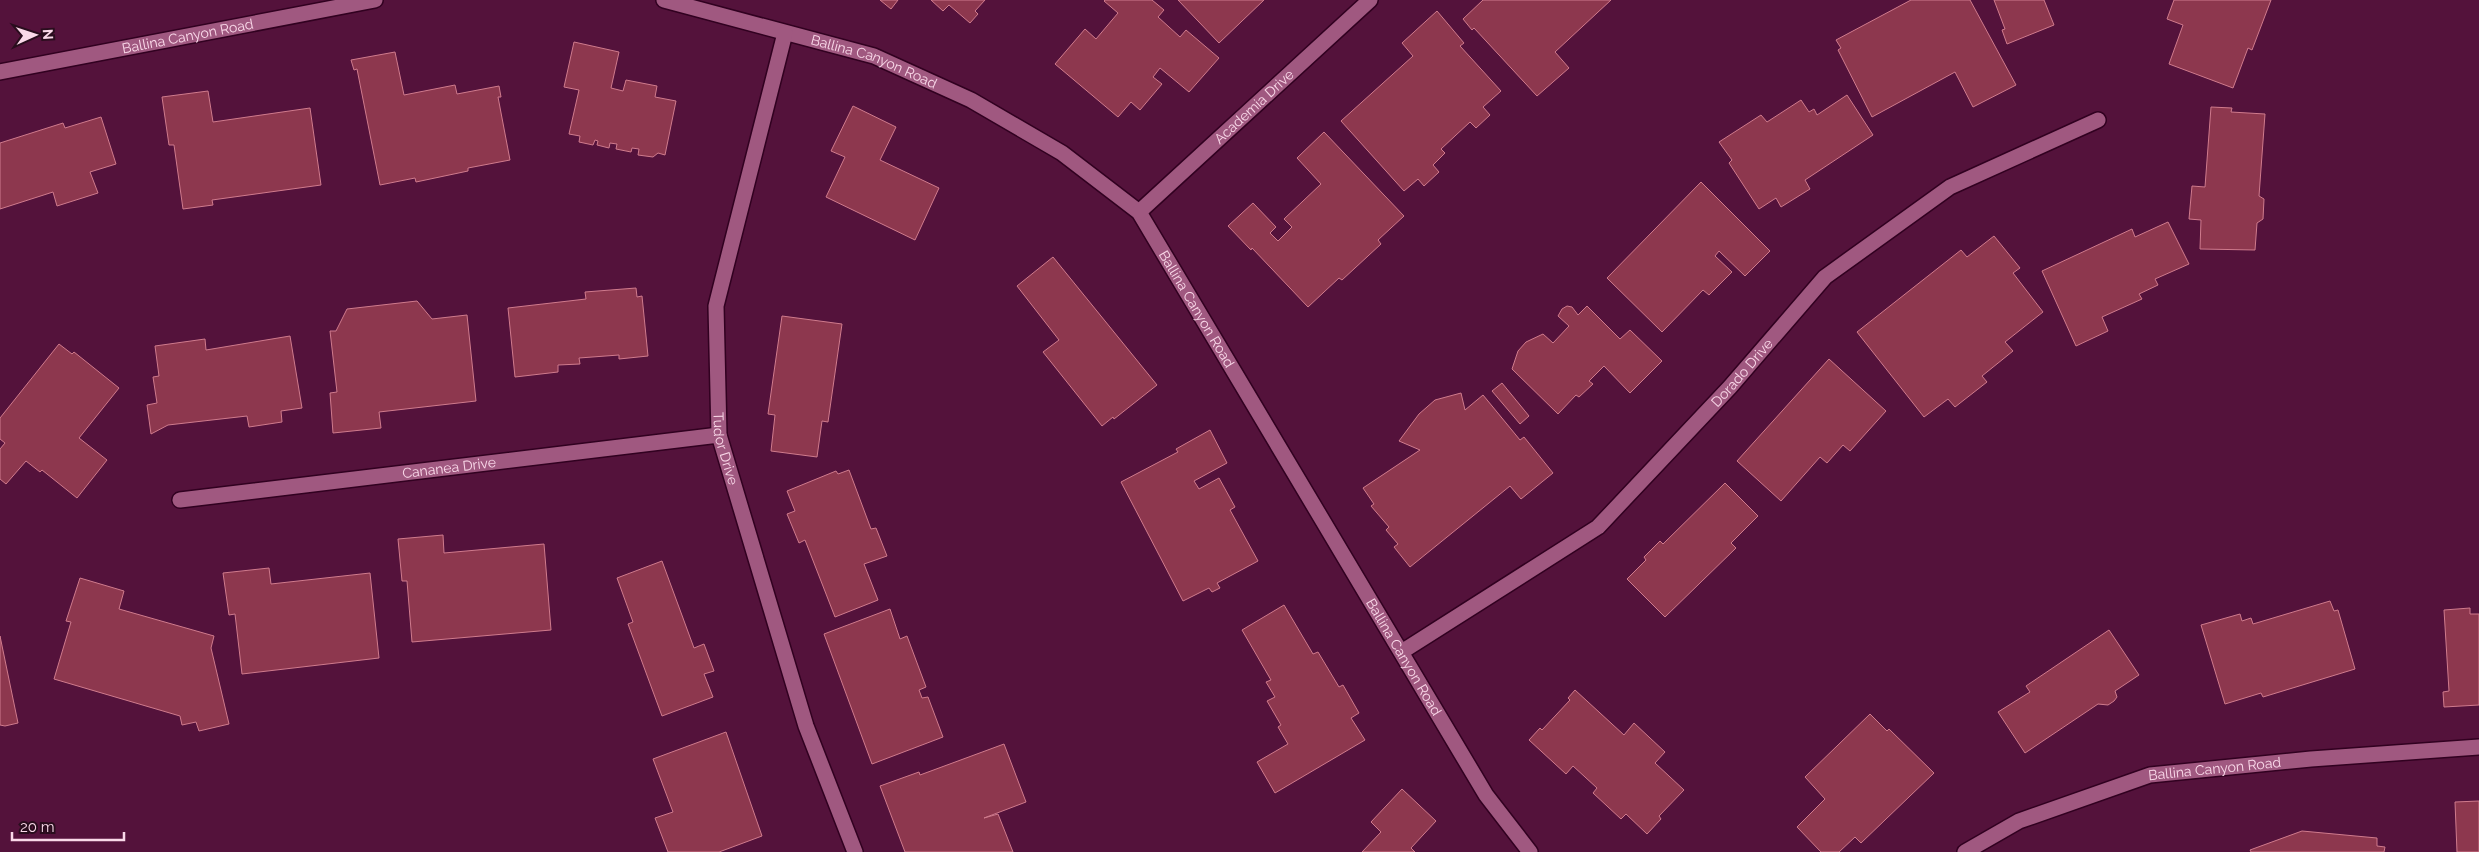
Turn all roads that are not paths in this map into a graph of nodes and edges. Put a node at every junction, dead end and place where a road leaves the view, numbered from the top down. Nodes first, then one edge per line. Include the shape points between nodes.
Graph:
1 (375, 0) edge
2 (664, 0) edge
3 (1370, 0) edge
4 (785, 33) junction
5 (0, 72) edge
6 (2098, 120) dead end
7 (1139, 212) junction
8 (719, 435) junction
9 (180, 500) dead end
10 (1403, 651) junction
11 (2479, 747) edge
12 (855, 852) edge
13 (1530, 852) edge
14 (1965, 852) edge

1 - 5 street, Ballina Canyon Road
2 - 4 street, Ballina Canyon Road
3 - 7 street, Academia Drive
4 - 7 street, Ballina Canyon Road via 874,56 970,100 1062,153
4 - 8 street, Tudor Drive via 716,306
6 - 10 street, Dorado Drive via 1950,186 1825,277 1730,387 1598,527
7 - 10 street, Ballina Canyon Road
8 - 9 street, Cananea Drive
8 - 12 street, Tudor Drive via 806,726
10 - 13 street, Ballina Canyon Road via 1486,794
11 - 14 street, Ballina Canyon Road via 2150,775 2019,821

